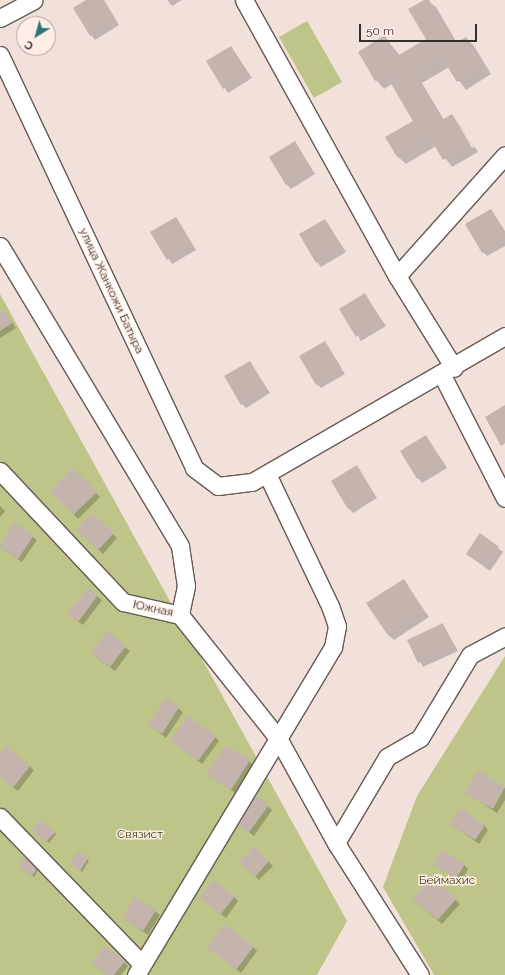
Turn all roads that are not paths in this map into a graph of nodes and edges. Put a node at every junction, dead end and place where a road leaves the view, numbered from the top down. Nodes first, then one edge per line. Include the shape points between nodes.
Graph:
1 (34, 0) edge
2 (244, 0) edge
3 (0, 18) edge
4 (0, 55) edge
5 (505, 155) edge
6 (0, 246) edge
7 (397, 276) junction
8 (505, 336) edge
9 (448, 372) junction
10 (0, 471) edge
11 (267, 474) junction
12 (505, 498) edge
13 (180, 615) junction
14 (505, 636) edge
15 (278, 738) junction
16 (0, 818) edge
17 (336, 843) junction
18 (139, 969) edge
19 (420, 975) edge

1 - 3 street
2 - 7 street
4 - 11 street, улица Жанкожи Батыра via 194,468 218,486 252,482
5 - 7 street
6 - 13 street via 180,546 186,586
7 - 9 street
8 - 9 street
9 - 11 street
9 - 12 street
10 - 13 street, Южная via 123,602
11 - 15 street via 336,626 333,648
13 - 15 street, Южная
14 - 17 street via 470,655 420,738 387,756
15 - 17 street, Южная
15 - 18 street
16 - 18 street
17 - 19 street, Южная

